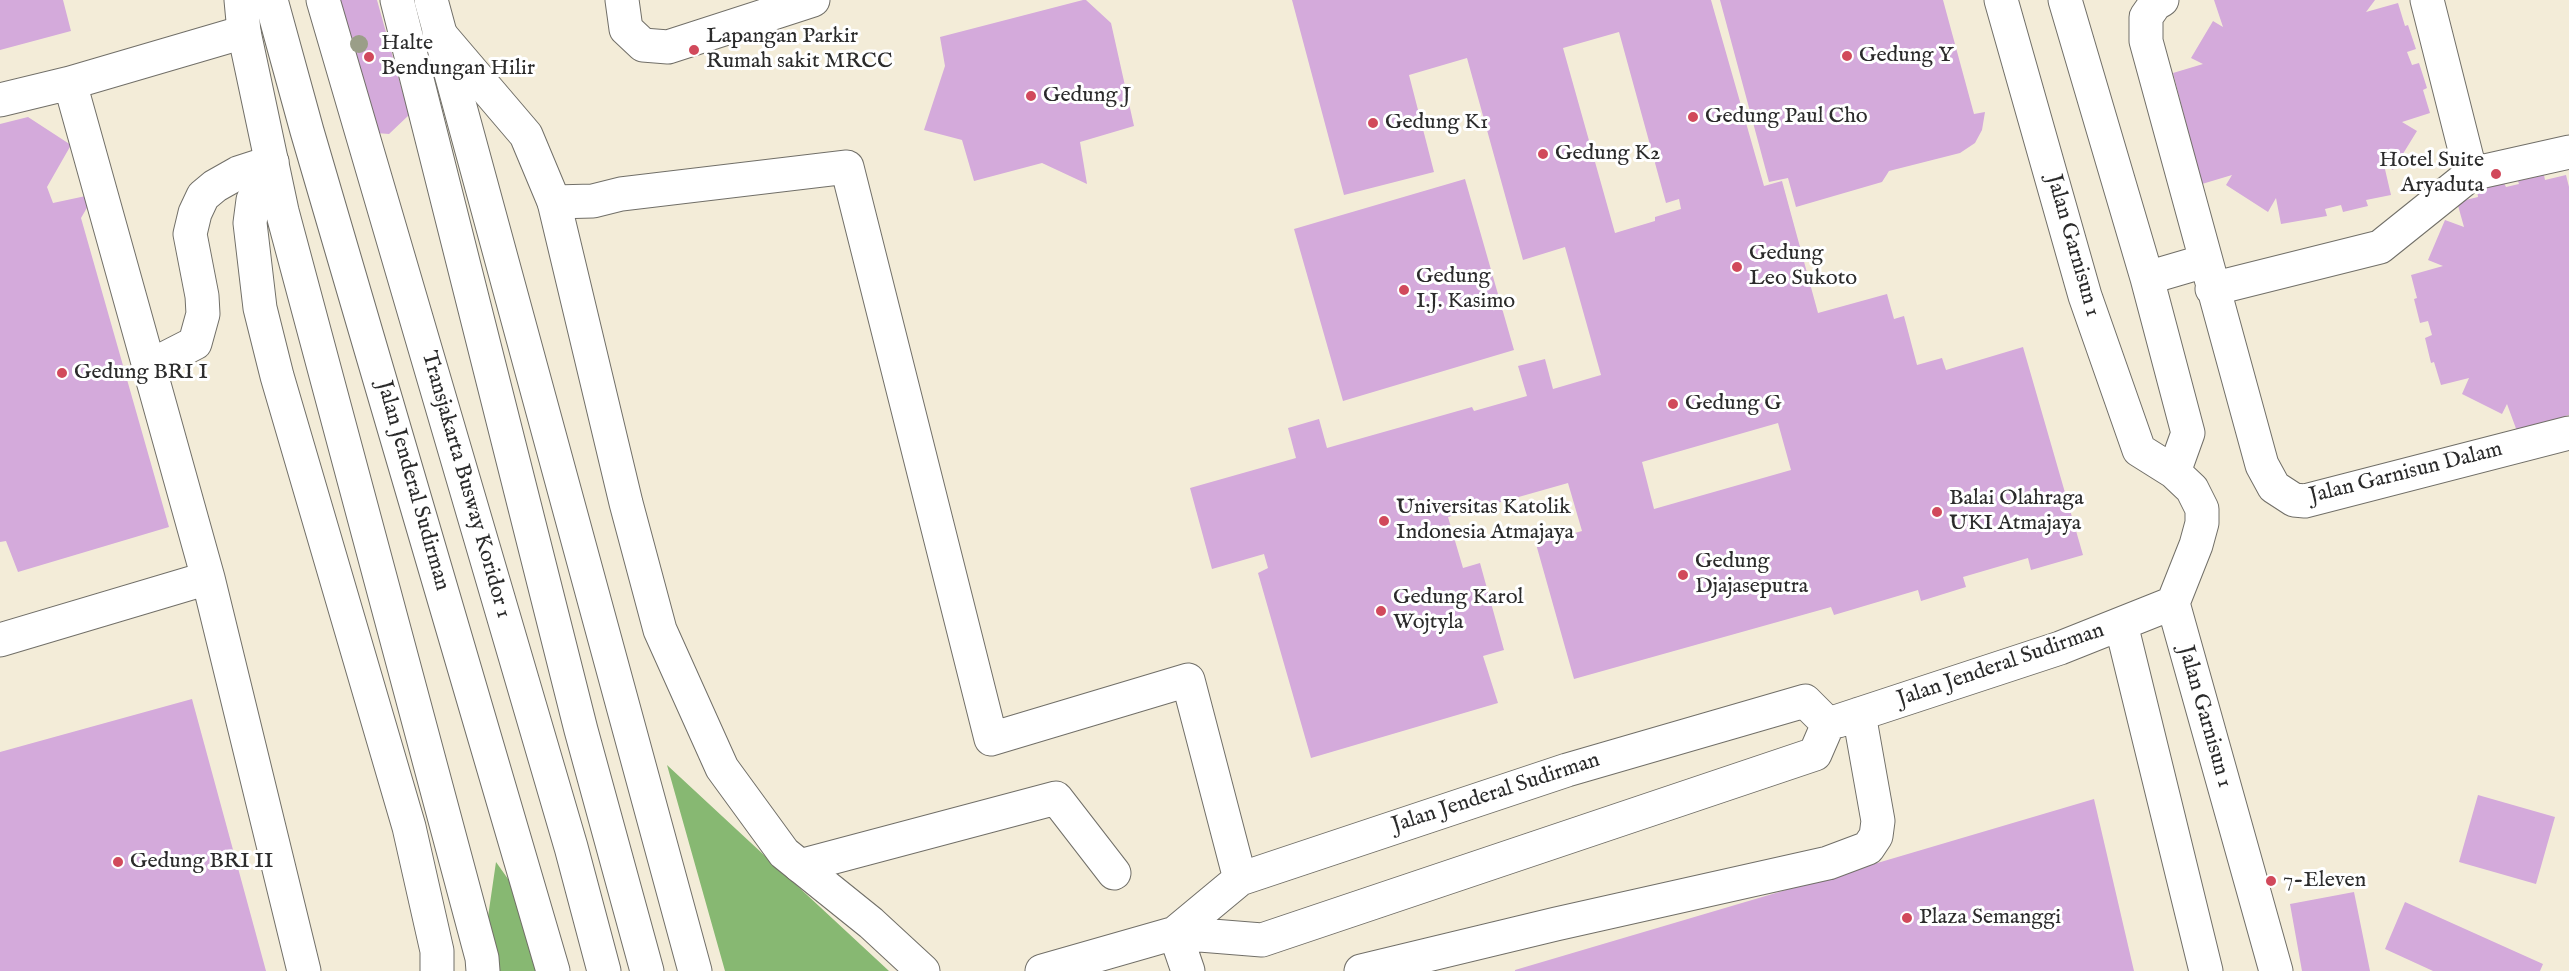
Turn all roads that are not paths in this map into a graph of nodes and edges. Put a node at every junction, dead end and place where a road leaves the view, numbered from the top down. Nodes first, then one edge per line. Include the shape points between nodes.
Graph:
1 (271, 0) edge
2 (323, 0) edge
3 (397, 0) edge
4 (430, 0) edge
5 (622, 0) edge
6 (813, 0) edge
7 (2001, 0) edge
8 (2065, 0) edge
9 (2162, 0) edge
10 (2427, 0) edge
11 (242, 16) edge
12 (440, 33) junction
13 (70, 83) junction
14 (0, 100) edge
15 (2569, 152) edge
16 (272, 162) junction
17 (2470, 174) junction
18 (554, 202) junction
19 (2209, 275) junction
20 (2147, 278) junction
21 (150, 366) junction
22 (2569, 433) edge
23 (2174, 472) junction
24 (208, 578) junction
25 (2173, 603) junction
26 (2121, 624) junction
27 (0, 640) edge
28 (1859, 714) junction
29 (1827, 724) junction
30 (800, 866) junction
31 (1113, 873) dead end
32 (1240, 879) junction
33 (1175, 933) junction
34 (304, 971) edge
35 (437, 971) edge
36 (483, 971) edge
37 (553, 971) edge
38 (604, 971) edge
39 (647, 971) edge
40 (695, 971) edge
41 (923, 971) edge
42 (1042, 971) edge
43 (1188, 971) edge
44 (1361, 971) edge
45 (2206, 971) edge
46 (2276, 971) edge

1 - 37 main road, Jalan Jenderal Sudirman
2 - 38 main road, Transjakarta Busway Koridor 1
3 - 39 main road via 581,730
4 - 12 main road
5 - 6 main road via 626,29 643,45 668,47
7 - 23 main road, Jalan Garnisun 1 via 2085,296 2139,450
8 - 20 main road
9 - 19 main road, Jalan Garnisun Dalam via 2146,17 2146,41
10 - 17 main road
11 - 13 main road
11 - 16 main road
12 - 18 main road via 526,135
12 - 40 main road
13 - 14 main road
13 - 21 main road
15 - 17 main road
16 - 21 main road via 238,173 204,196 190,234 203,314 195,343
16 - 35 main road via 253,200 250,223 260,308 409,827 437,951
16 - 36 main road
17 - 19 main road via 2380,247
18 - 30 main road via 660,630 723,768 784,853
18 - 32 main road via 593,201 621,194 847,167 991,739 1188,680
19 - 20 main road
19 - 22 main road, Jalan Garnisun Dalam via 2262,465 2274,487 2294,500 2305,501
20 - 23 main road via 2188,433
21 - 24 main road
23 - 25 main road, Jalan Garnisun 1 via 2197,497 2202,523
24 - 27 main road
24 - 34 main road
25 - 26 main road, Jalan Jenderal Sudirman
25 - 46 main road, Jalan Garnisun 1
26 - 28 main road, Jalan Jenderal Sudirman
26 - 45 main road
28 - 29 main road, Jalan Jenderal Sudirman
28 - 44 main road via 1878,821 1870,856
29 - 32 main road, Jalan Jenderal Sudirman via 1805,702 1774,709 1567,770
29 - 33 main road, Jalan Jenderal Sudirman via 1815,754 1262,940
30 - 31 main road via 1056,798
30 - 41 main road
32 - 33 main road, Jalan Jenderal Sudirman
33 - 42 main road, Jalan Jenderal Sudirman
33 - 43 main road

